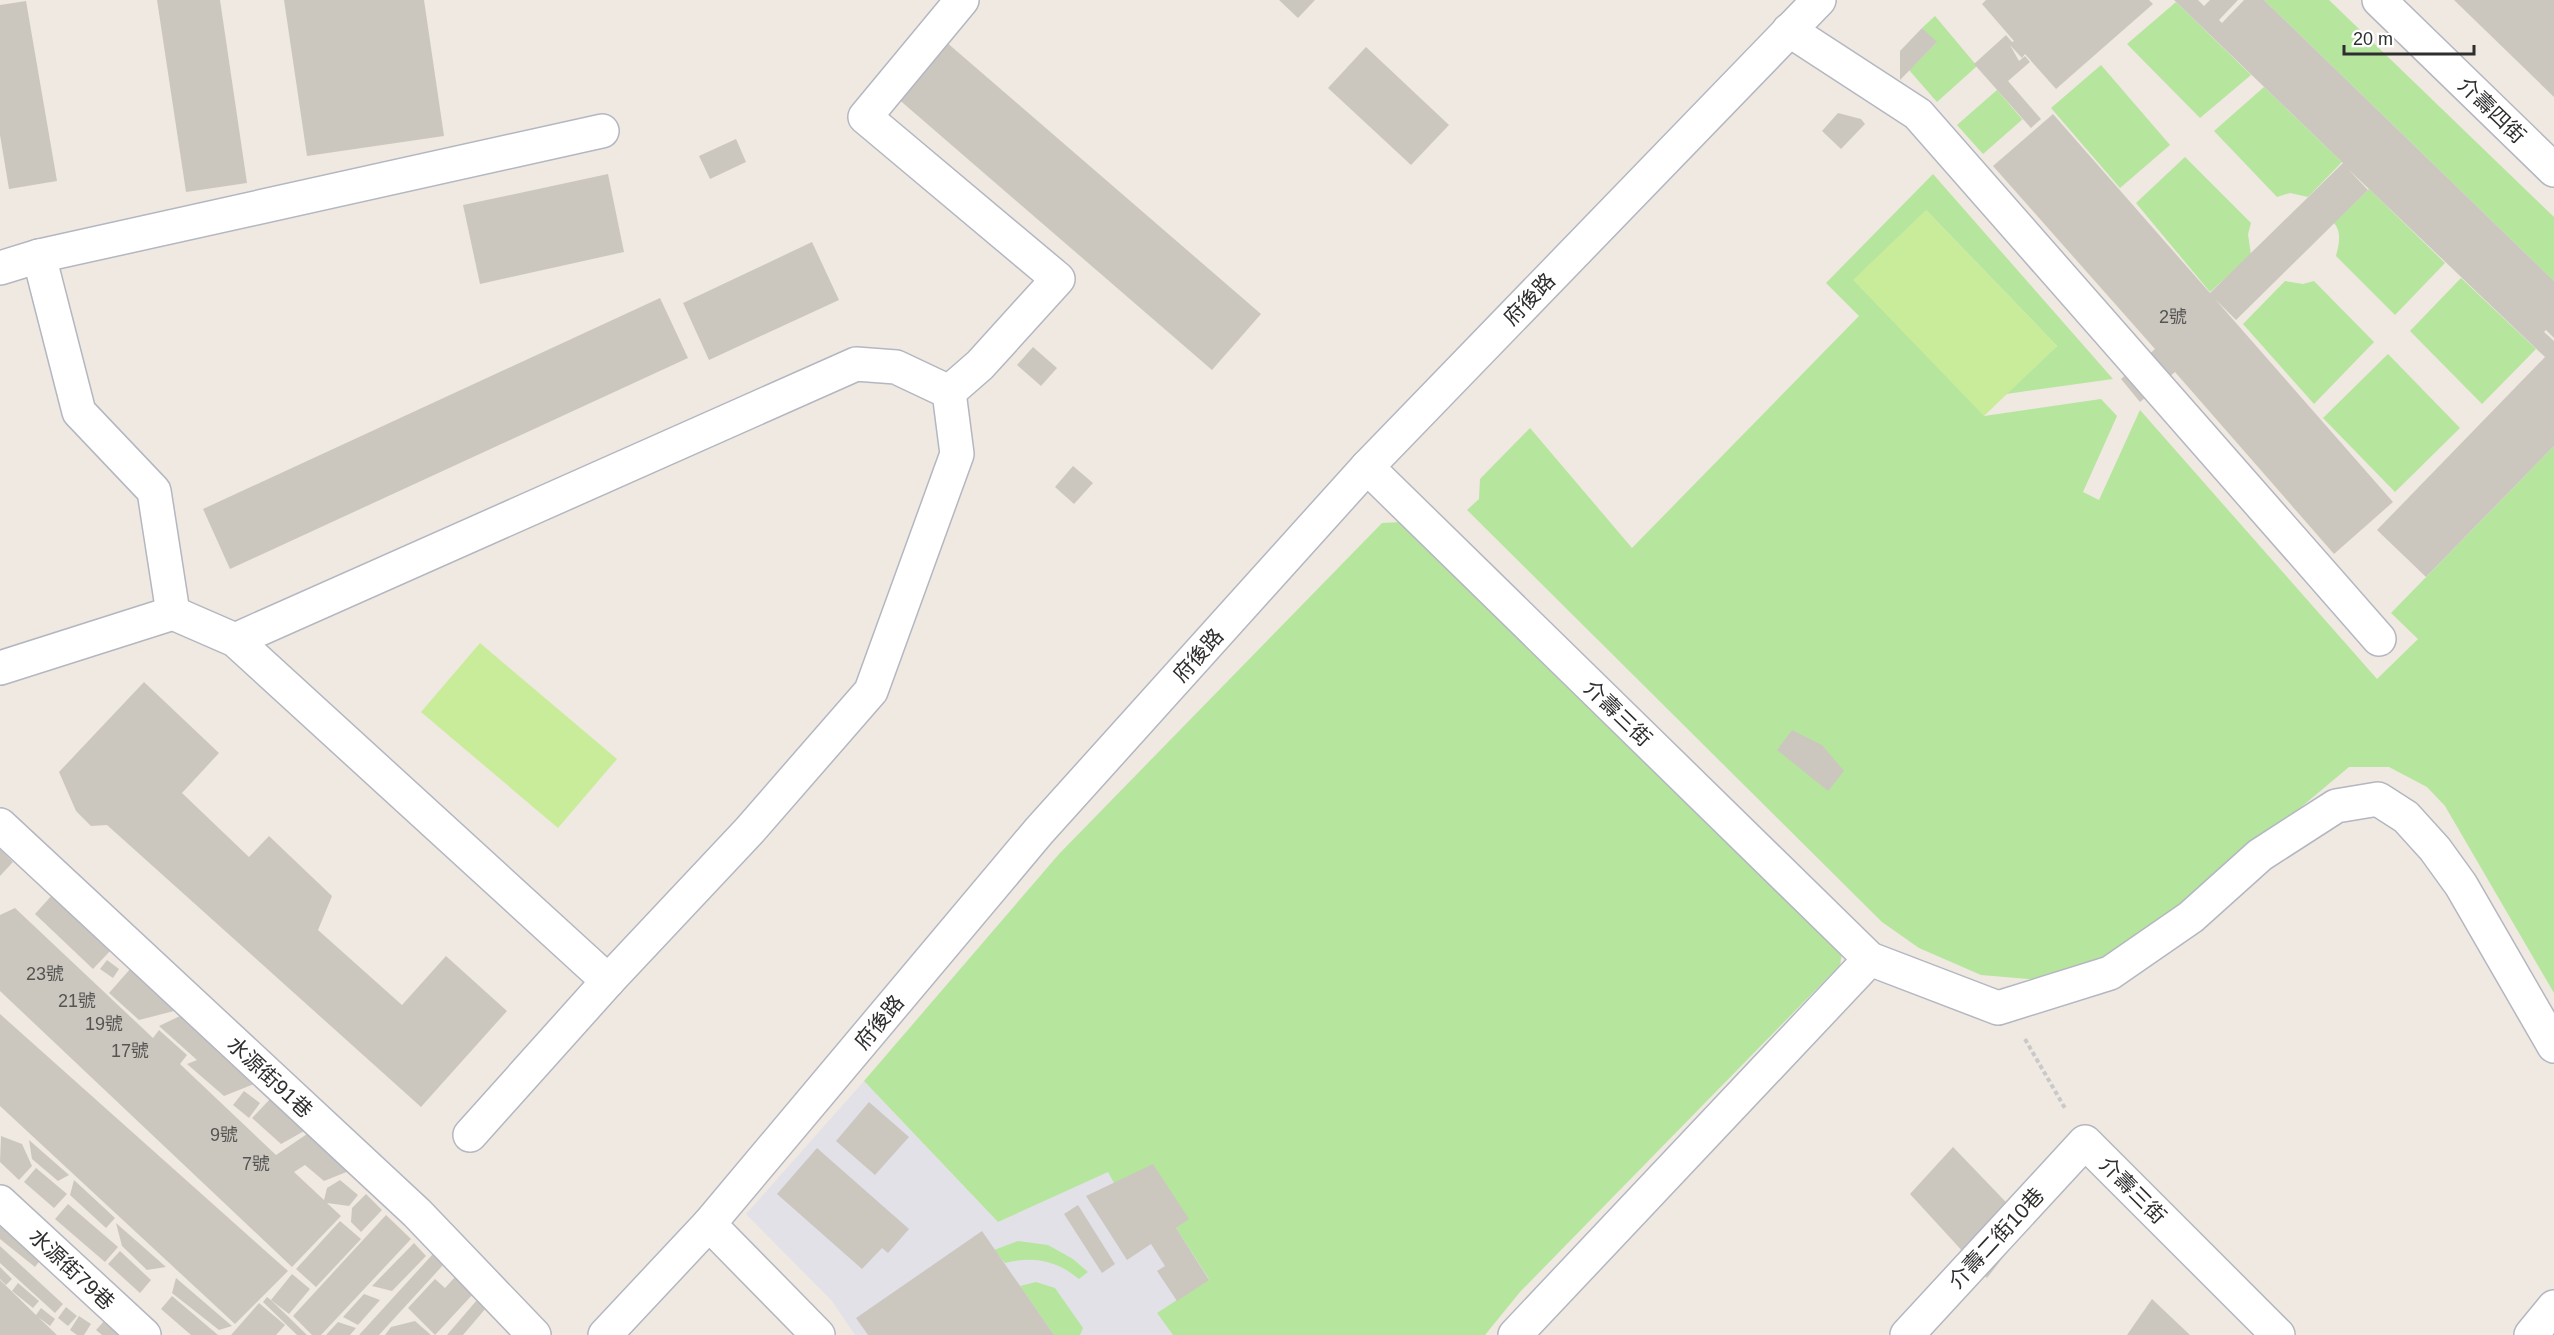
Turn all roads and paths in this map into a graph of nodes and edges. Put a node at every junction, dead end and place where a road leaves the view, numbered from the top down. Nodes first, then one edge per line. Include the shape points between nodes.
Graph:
1 (962, 0) edge
2 (1819, 0) edge
3 (2379, 0) edge
4 (1789, 30) junction
5 (602, 131) dead end
6 (2554, 170) edge
7 (39, 256) junction
8 (0, 268) edge
9 (949, 392) junction
10 (1367, 467) junction
11 (173, 613) junction
12 (2379, 639) dead end
13 (235, 640) junction
14 (0, 668) edge
15 (0, 825) edge
16 (1870, 959) junction
17 (608, 981) junction
18 (2022, 1033) dead end
19 (2554, 1047) edge
20 (470, 1135) dead end
21 (2085, 1142) junction
22 (0, 1203) edge
23 (710, 1224) junction
24 (2554, 1307) edge
25 (2273, 1333) edge
26 (144, 1335) edge
27 (534, 1335) edge
28 (605, 1335) edge
29 (818, 1335) edge
30 (1515, 1335) edge
31 (1907, 1335) edge
32 (2531, 1335) edge

1 - 9 street via 865,117 1058,279 980,365
2 - 4 street, 府後路
3 - 6 street, 介壽四街
4 - 10 street, 府後路
4 - 12 street via 1918,114
5 - 7 street
7 - 8 street
7 - 11 street via 79,412 154,491
9 - 13 street via 896,367 856,364
9 - 17 street via 957,454 871,691 749,831
10 - 16 street, 介壽三街
10 - 23 street, 府後路 via 1040,831
11 - 13 street
11 - 14 street
13 - 17 street
15 - 27 street, 水源街91巷 via 417,1213
16 - 19 street via 1998,1008 2110,973 2191,917 2260,855 2336,806 2378,799 2406,817 2461,885
16 - 30 street
17 - 20 street
18 - 21 path, 介壽三街
21 - 25 street, 介壽三街
21 - 31 street, 介壽二街10巷
22 - 26 street, 水源街79巷
23 - 28 street, 府後路
23 - 29 street
24 - 32 street

